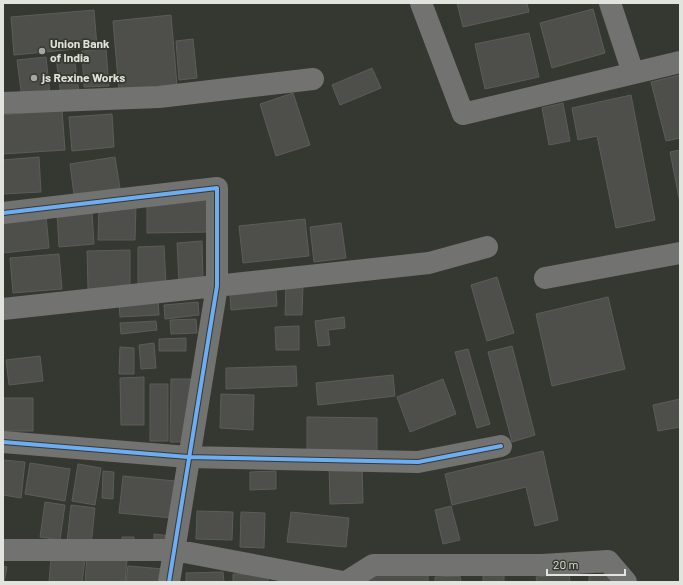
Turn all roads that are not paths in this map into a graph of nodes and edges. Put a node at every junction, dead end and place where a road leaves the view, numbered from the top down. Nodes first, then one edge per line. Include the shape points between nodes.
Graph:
1 (421, 3) edge
2 (610, 3) edge
3 (680, 62) edge
4 (633, 74) junction
5 (313, 79) dead end
6 (3, 103) edge
7 (3, 213) edge
8 (487, 247) dead end
9 (680, 253) edge
10 (545, 278) dead end
11 (217, 286) junction
12 (3, 309) edge
13 (3, 442) edge
14 (501, 446) dead end
15 (188, 457) junction
16 (3, 550) edge
17 (174, 550) junction
18 (169, 582) edge
19 (343, 582) edge
20 (346, 582) edge
21 (626, 582) edge

1 - 4 street via 463,114
2 - 4 street
3 - 4 street
5 - 6 street via 159,96
7 - 11 street via 216,188
8 - 11 street via 429,263
9 - 10 street
11 - 12 street
11 - 15 street
13 - 15 street
14 - 15 street via 418,462
15 - 17 street
16 - 17 street
17 - 18 street
17 - 19 street
20 - 21 street via 373,564 542,565 608,561

